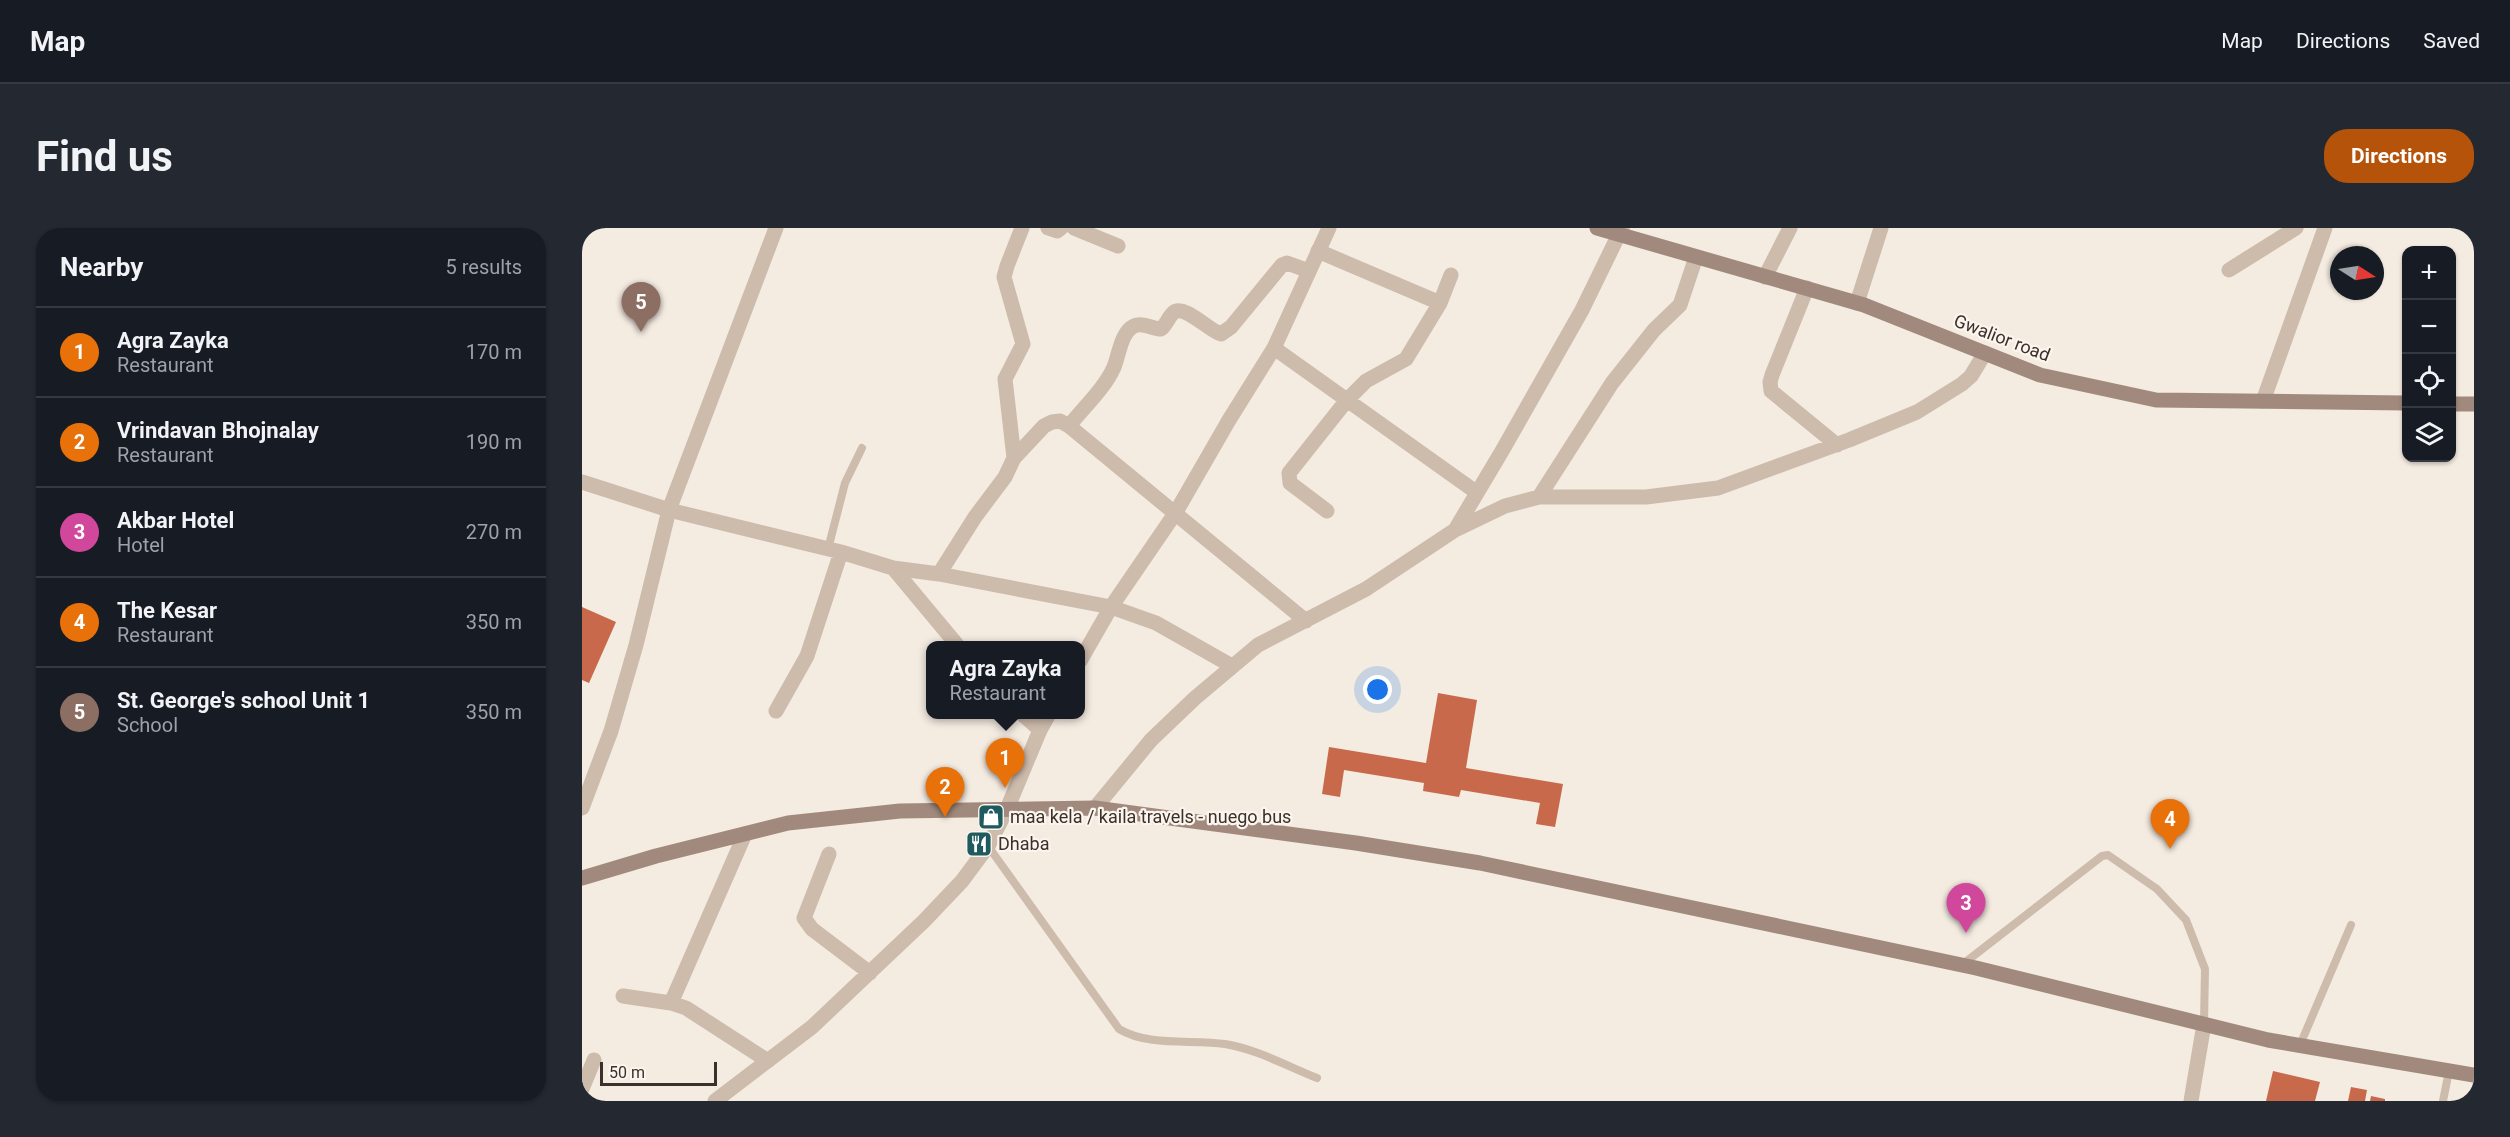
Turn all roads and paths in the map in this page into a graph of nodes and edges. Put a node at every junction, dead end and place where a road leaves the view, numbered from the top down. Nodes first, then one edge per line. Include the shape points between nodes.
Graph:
1 (776, 228) edge
2 (1022, 228) edge
3 (1048, 228) edge
4 (1061, 228) edge
5 (1074, 228) edge
6 (1329, 228) edge
7 (1597, 228) edge
8 (1790, 228) edge
9 (1881, 228) edge
10 (2296, 228) edge
11 (2325, 228) edge
12 (1620, 231) edge
13 (1118, 246) dead end
14 (1318, 251) junction
15 (1696, 257) junction
16 (2229, 270) dead end
17 (1309, 271) junction
18 (1451, 275) dead end
19 (1765, 277) junction
20 (1807, 288) junction
21 (1440, 303) junction
22 (1857, 303) junction
23 (1274, 348) junction
24 (1985, 353) junction
25 (1347, 400) junction
26 (2263, 401) junction
27 (2402, 404) edge
28 (2456, 404) edge
29 (2474, 405) edge
30 (1069, 426) junction
31 (1837, 445) junction
32 (862, 448) dead end
33 (1014, 458) junction
34 (582, 482) edge
35 (1476, 492) junction
36 (1539, 497) junction
37 (669, 510) junction
38 (1327, 511) dead end
39 (1176, 512) junction
40 (1455, 530) junction
41 (835, 550) junction
42 (893, 568) junction
43 (939, 574) junction
44 (1111, 607) junction
45 (1306, 621) junction
46 (955, 641) edge
47 (1085, 652) edge
48 (1232, 666) junction
49 (776, 711) dead end
50 (1028, 719) edge
51 (1046, 719) edge
52 (1040, 730) junction
53 (582, 808) edge
54 (1095, 808) junction
55 (1007, 809) junction
56 (745, 834) junction
57 (988, 846) junction
58 (829, 854) dead end
59 (582, 878) edge
60 (2350, 925) dead end
61 (1961, 965) junction
62 (870, 973) junction
63 (622, 996) dead end
64 (671, 1003) junction
65 (2204, 1024) junction
66 (2300, 1045) junction
67 (594, 1060) dead end
68 (768, 1061) junction
69 (2449, 1069) junction
70 (2474, 1075) edge
71 (1317, 1078) dead end
72 (582, 1089) edge
73 (724, 1099) edge
74 (2191, 1101) edge
75 (2443, 1101) edge

1 - 37 street
2 - 33 street via 1004,277 1023,344 1005,379
3 - 4 street
5 - 13 street
6 - 14 street
7 - 12 main road, Gwalior road
8 - 19 street
9 - 22 street
10 - 16 street
11 - 26 street
12 - 15 main road, Gwalior road
12 - 35 street via 1577,320
14 - 17 street
14 - 21 street
15 - 19 main road, Gwalior road
15 - 36 street via 1680,305 1654,330 1612,383
17 - 23 street
17 - 30 street via 1287,263 1282,265 1231,327 1221,333 1179,311 1161,329 1133,326 1105,383
18 - 21 street
19 - 20 main road, Gwalior road
20 - 22 main road, Gwalior road
20 - 31 street via 1772,375 1771,391
21 - 25 street via 1406,359 1366,381
22 - 24 main road, Gwalior road
23 - 25 street
23 - 39 street
24 - 26 main road, Gwalior road via 2040,375 2156,400
24 - 31 street via 1971,376 1917,412
25 - 35 street
25 - 38 street via 1288,477 1290,483
26 - 27 main road, Gwalior road
28 - 29 main road
30 - 33 street via 1060,421 1044,426
30 - 39 street
31 - 36 street via 1718,488 1685,494 1610,499
32 - 41 lane via 845,483
33 - 43 street
34 - 37 street
35 - 40 street
36 - 40 street via 1505,506
37 - 41 street
37 - 53 street via 611,731
39 - 44 street
39 - 45 street
40 - 45 street via 1366,589
41 - 42 street
41 - 49 street via 807,657
42 - 43 street
42 - 46 street
43 - 44 street
44 - 47 street
44 - 48 street via 1156,623
45 - 48 street via 1263,642
48 - 54 street via 1151,740
50 - 52 street
51 - 52 street
52 - 55 street
54 - 55 main road
54 - 61 main road via 1480,863
55 - 56 main road via 900,811 788,823
55 - 57 street
56 - 59 main road
56 - 64 street
57 - 62 street via 962,881
57 - 71 lane via 1119,1029 1158,1039 1238,1047
58 - 62 street via 804,918 812,929
60 - 66 lane
61 - 65 main road
61 - 65 lane via 2108,855 2157,889 2186,920 2205,969
62 - 68 street
63 - 64 street
64 - 68 street via 696,1014
65 - 66 main road
65 - 74 street
66 - 69 main road
67 - 72 street
68 - 73 street
69 - 70 main road
69 - 75 lane

